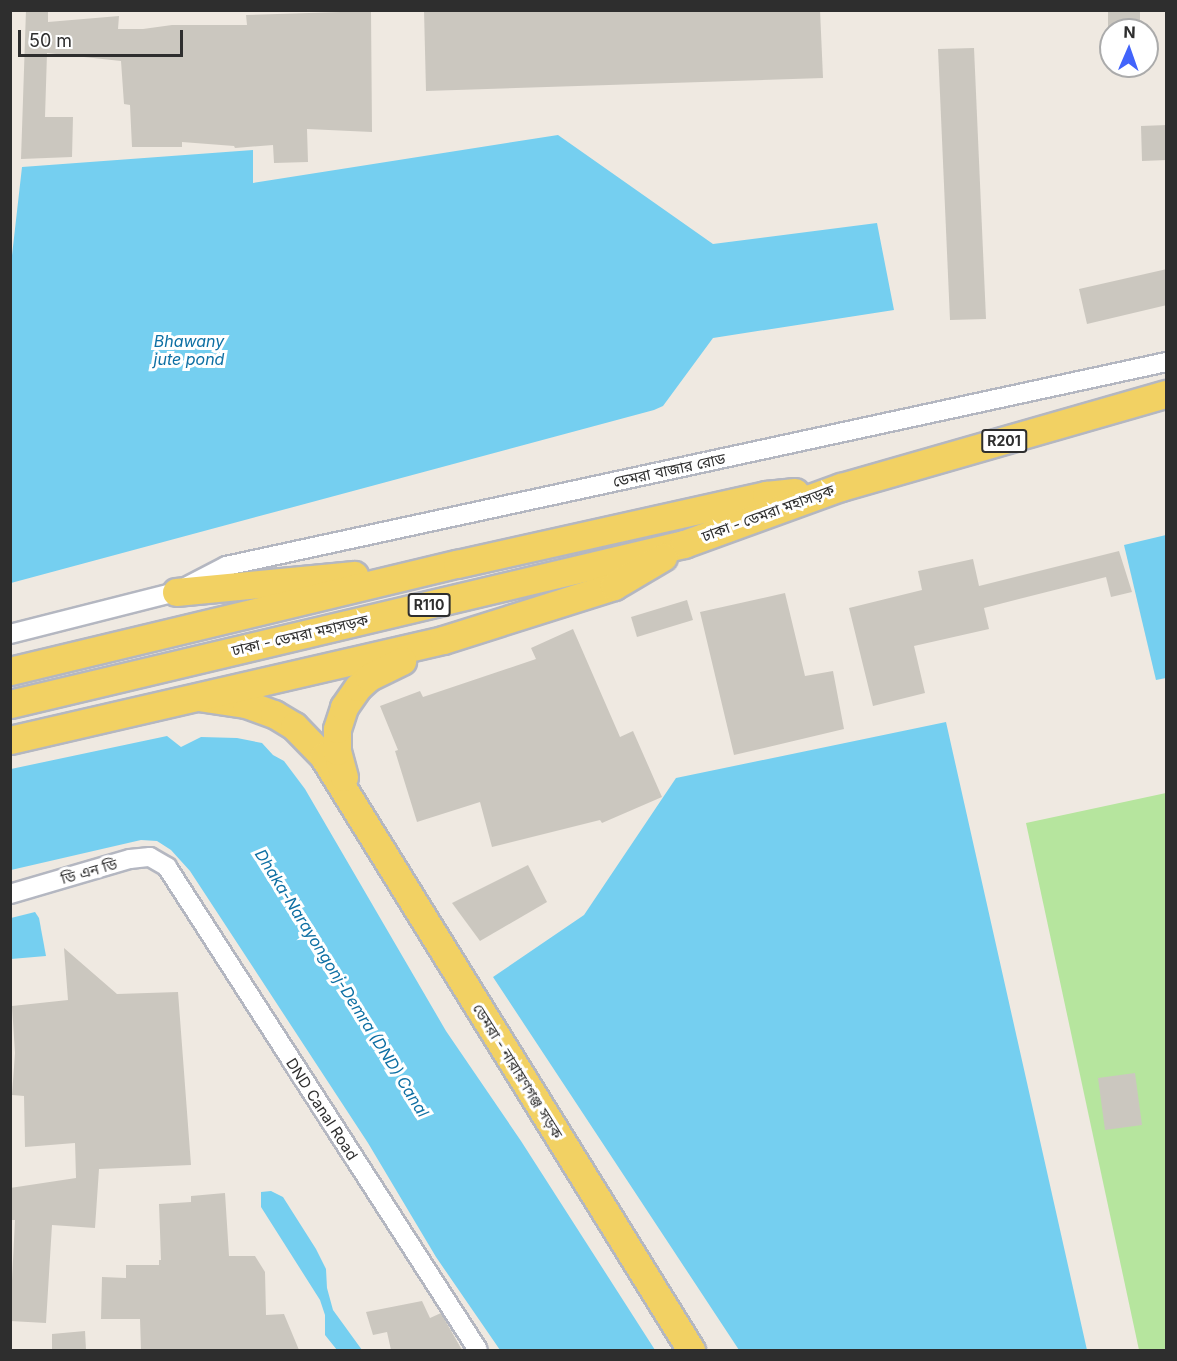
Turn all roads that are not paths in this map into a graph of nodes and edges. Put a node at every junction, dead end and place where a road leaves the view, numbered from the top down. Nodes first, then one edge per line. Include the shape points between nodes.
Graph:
1 (1167, 362) edge
2 (1167, 394) edge
3 (841, 487) junction
4 (684, 544) junction
5 (457, 564) junction
6 (176, 592) junction
7 (10, 634) edge
8 (443, 640) junction
9 (10, 671) edge
10 (198, 697) junction
11 (10, 704) edge
12 (10, 740) edge
13 (347, 790) junction
14 (167, 867) joint
15 (10, 894) edge
16 (478, 1350) edge
17 (691, 1350) edge

1 - 6 street, ডেমরা বাজার রোড via 226,566
2 - 3 main road, R201
3 - 4 main road, ঢাকা - ডেমরা মহাসড়ক / R110
3 - 5 main road, ঢাকা - ডেমরা মহাসড়ক / R110 via 766,495
4 - 8 main road via 614,586
4 - 11 main road, ঢাকা - ডেমরা মহাসড়ক / R110
5 - 6 main road
5 - 9 main road, ঢাকা - ডেমরা মহাসড়ক / R110
6 - 7 street, ডেমরা বাজার রোড
8 - 10 main road
8 - 13 main road, ডেমরা - নারায়ণগঞ্জ সড়ক via 369,677 344,707 337,729 337,751
10 - 12 main road
10 - 13 main road, ডেমরা - নারায়ণগঞ্জ সড়ক via 246,704 294,726 324,756
13 - 17 main road, ডেমরা - নারায়ণগঞ্জ সড়ক
14 - 15 street, ডি এন ডি via 150,857 130,859
14 - 16 street, DND Canal Road

